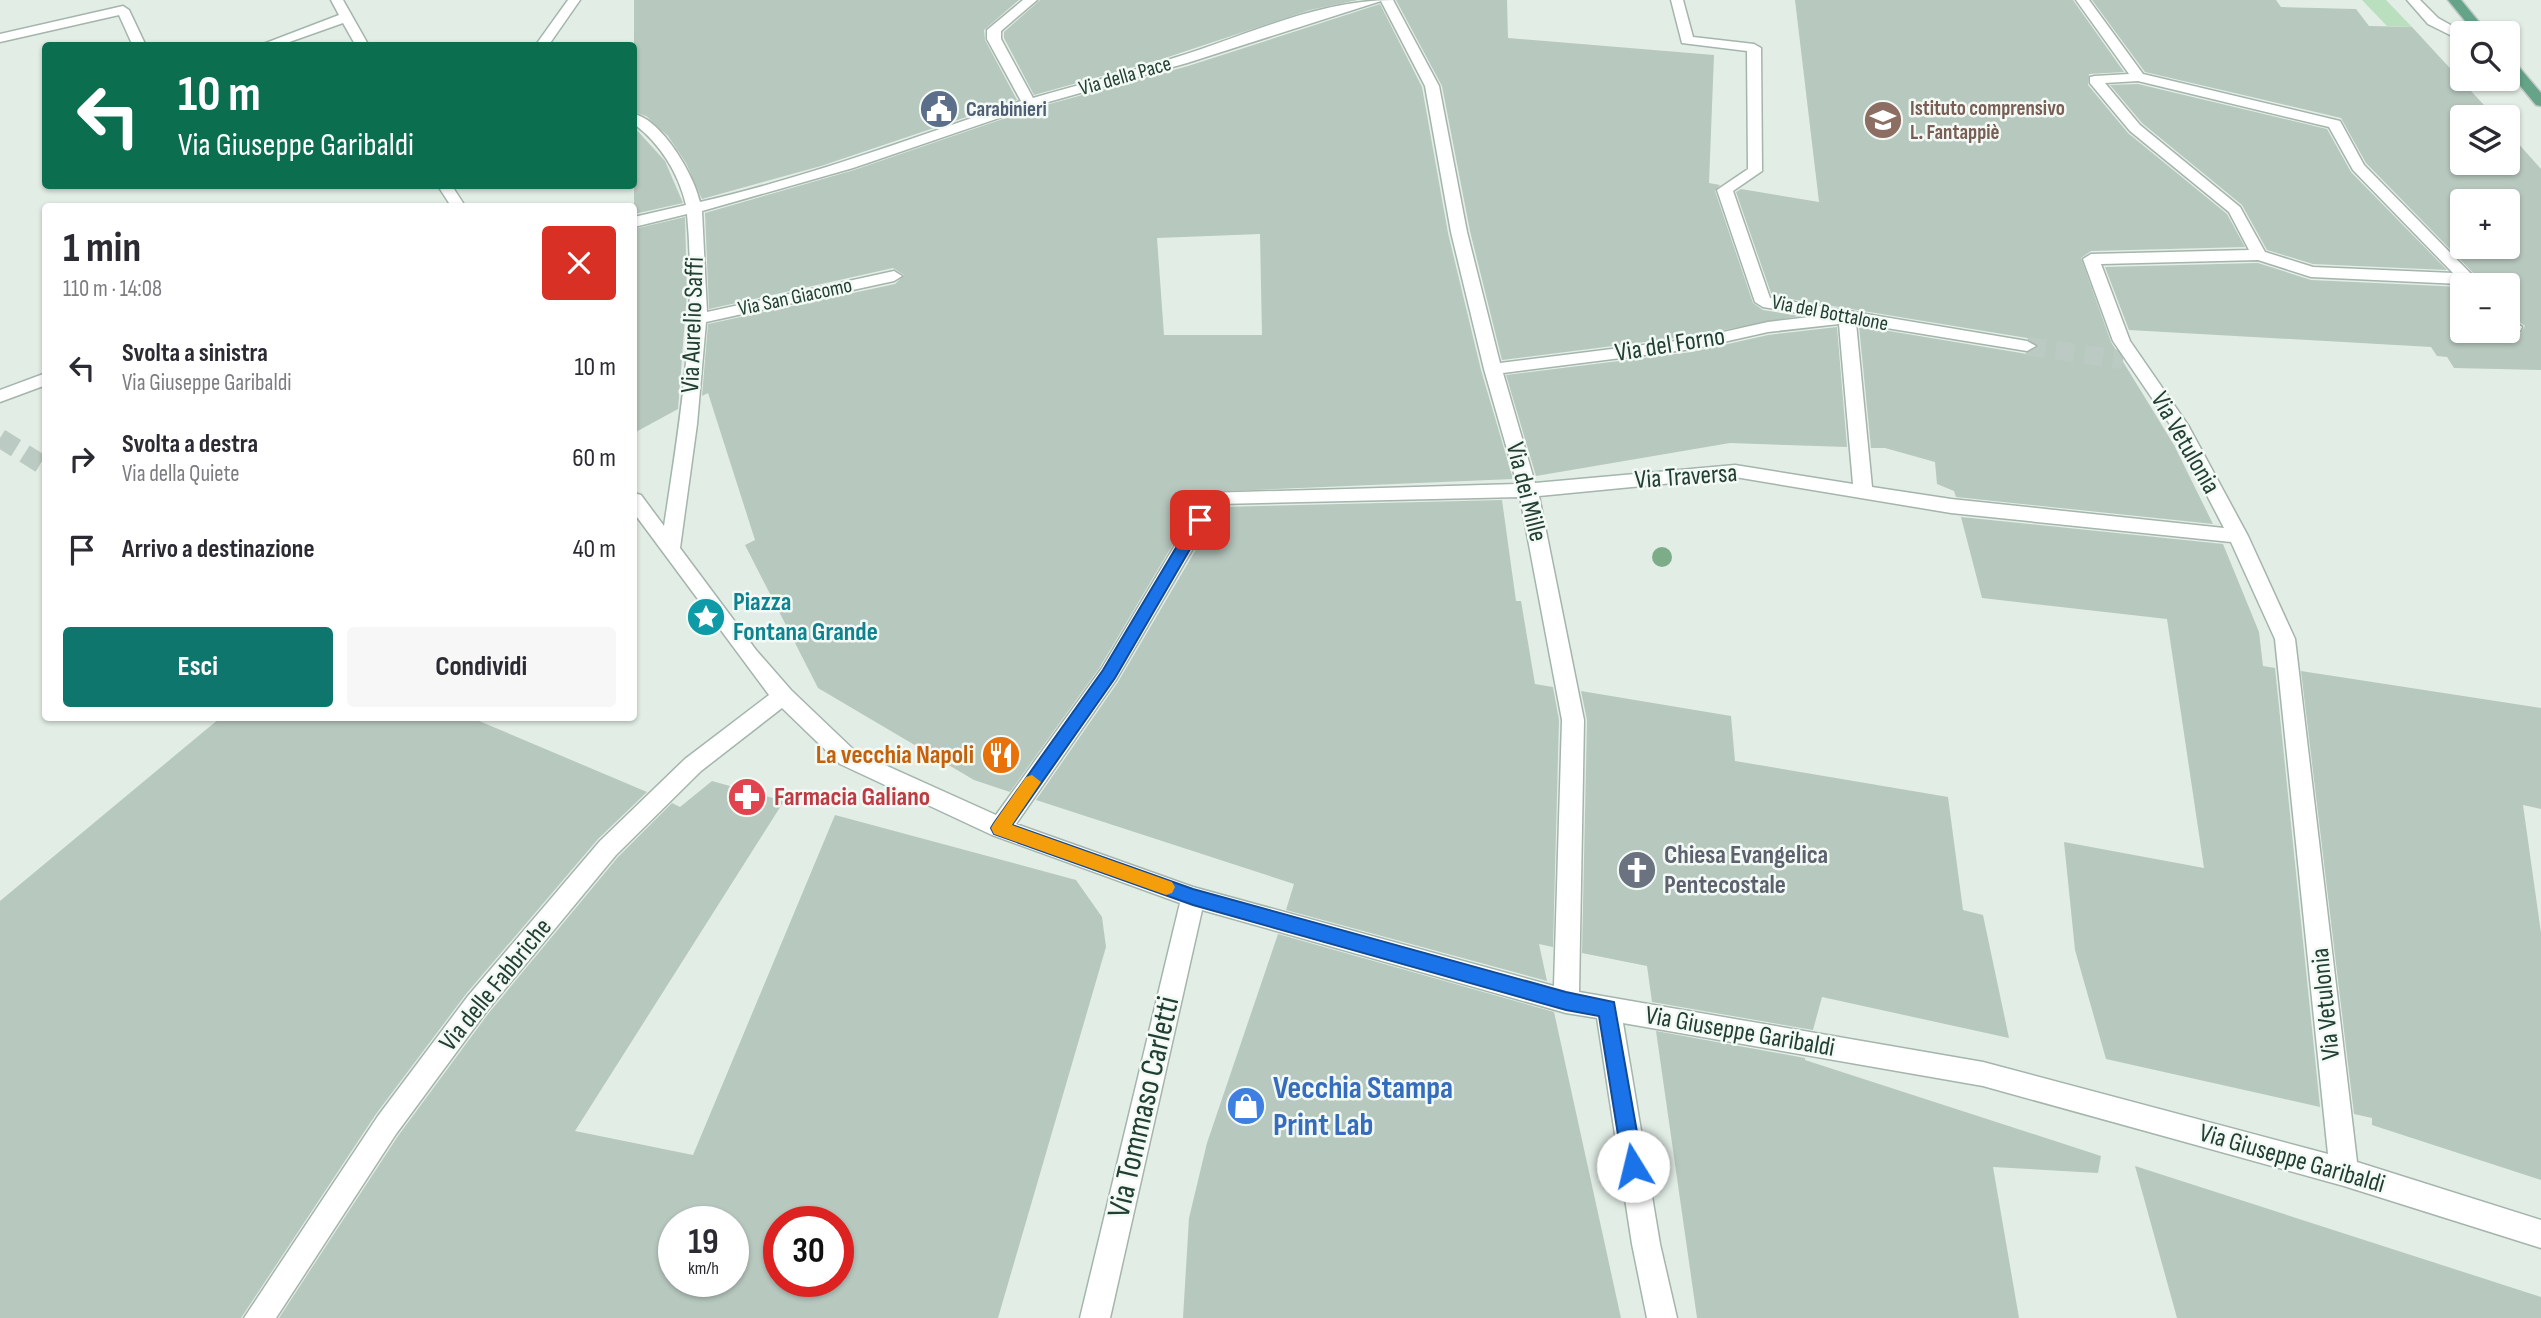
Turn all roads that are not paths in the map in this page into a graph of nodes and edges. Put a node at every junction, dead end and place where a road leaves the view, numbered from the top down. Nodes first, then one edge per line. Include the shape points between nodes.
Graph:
1 (337, 0) edge
2 (573, 0) edge
3 (1031, 0) edge
4 (1375, 0) edge
5 (1387, 0) edge
6 (1677, 0) edge
7 (2082, 0) edge
8 (2413, 0) edge
9 (2454, 0) edge
10 (347, 16) junction
11 (2472, 21) edge
12 (2450, 30) edge
13 (0, 38) edge
14 (138, 42) edge
15 (275, 42) edge
16 (361, 42) edge
17 (544, 42) edge
18 (2138, 77) junction
19 (2520, 77) edge
20 (2541, 102) edge
21 (1029, 103) junction
22 (637, 121) edge
23 (694, 208) junction
24 (637, 221) edge
25 (2259, 255) junction
26 (2462, 273) edge
27 (894, 276) dead end
28 (2450, 281) edge
29 (1847, 318) junction
30 (696, 319) junction
31 (2027, 346) tunnel mouth
32 (1493, 369) junction
33 (42, 380) edge
34 (0, 396) edge
35 (1528, 490) junction
36 (1863, 491) junction
37 (637, 503) edge
38 (2238, 536) junction
39 (670, 551) junction
40 (783, 696) junction
41 (1000, 828) junction
42 (1193, 897) junction
43 (1566, 1001) junction
44 (1608, 1009) junction
45 (2344, 1172) junction
46 (2541, 1234) edge
47 (259, 1318) edge
48 (1095, 1318) edge
49 (1662, 1318) edge

1 - 10 street
2 - 17 street
3 - 21 street via 995,30 994,39
4 - 21 street, Via della Pace
5 - 32 street, Via dei Mille via 1432,86 1459,232
6 - 29 street, Via del Bottalone via 1687,40 1754,48 1755,171 1726,190 1763,302
7 - 18 street
8 - 12 street via 2433,21
9 - 11 main road
10 - 15 street
10 - 16 street
13 - 14 street via 123,9
18 - 25 street via 2095,80 2135,128 2235,210
18 - 26 street via 2335,124 2358,167
19 - 20 main road
21 - 23 street, Via della Pace via 848,166
22 - 23 street, Via Aurelio Saffi via 679,165
23 - 24 street, Via della Pace
23 - 30 street, Via Aurelio Saffi
25 - 28 street via 2311,272
25 - 38 street, Via Vetulonia via 2091,258 2130,361 2179,425
27 - 30 street, Via San Giacomo
29 - 31 street, Via del Bottalone
29 - 32 street, Via del Forno via 1768,327 1692,344
29 - 36 street
30 - 39 street, Via Aurelio Saffi via 693,386
32 - 35 street, Via dei Mille
33 - 34 street
35 - 36 street, Via Traversa via 1735,471
35 - 41 street, Via Traversa via 1213,498 1109,674
35 - 43 street, Via dei Mille via 1573,720
36 - 38 street, Via Traversa via 1951,506
37 - 39 street, Via Giuseppe Garibaldi
38 - 45 street, Via Vetulonia via 2285,639
39 - 40 street, Via Giuseppe Garibaldi
40 - 41 street, Via Giuseppe Garibaldi via 848,758
40 - 47 street, Via delle Fabbriche via 694,765 599,859 477,1004 387,1125
41 - 42 street, Via Giuseppe Garibaldi
42 - 43 street, Via Giuseppe Garibaldi
42 - 48 street, Via Tommaso Carletti
43 - 44 street, Via Giuseppe Garibaldi
44 - 45 street, Via Giuseppe Garibaldi via 1983,1074
44 - 49 street
45 - 46 street, Via Giuseppe Garibaldi

